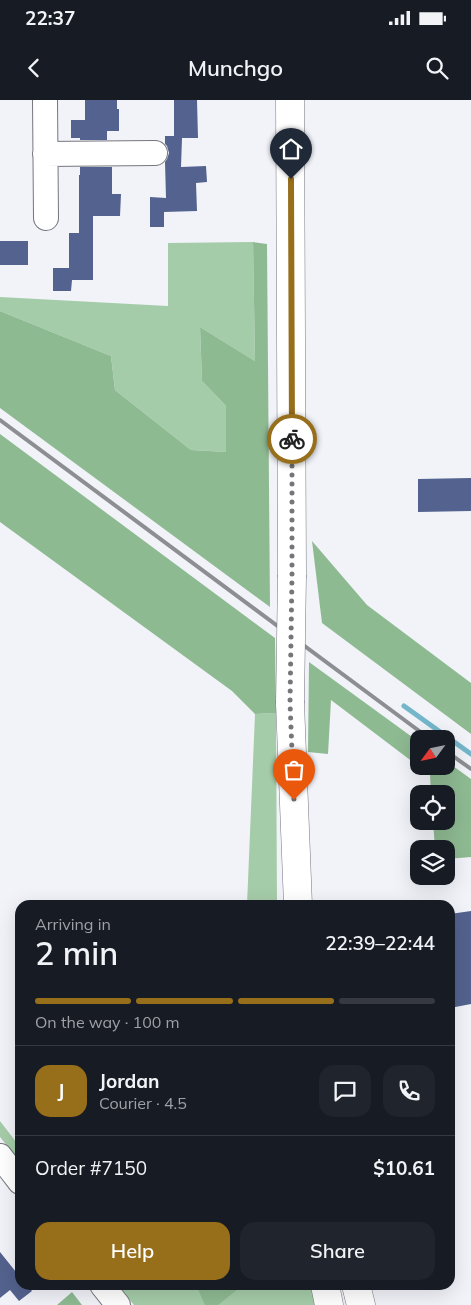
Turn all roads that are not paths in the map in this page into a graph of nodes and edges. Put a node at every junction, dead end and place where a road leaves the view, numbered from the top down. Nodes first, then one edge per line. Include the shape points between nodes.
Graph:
1 (45, 100) edge
2 (290, 100) edge
3 (155, 153) dead end
4 (45, 154) junction
5 (46, 218) dead end
6 (290, 703) junction
7 (288, 900) edge
8 (298, 900) edge
9 (0, 1156) edge
10 (15, 1176) edge
11 (106, 1290) edge
12 (326, 1290) edge
13 (357, 1290) edge
14 (118, 1305) edge
15 (329, 1305) edge
16 (361, 1305) edge

1 - 4 street
2 - 6 main road, bridge
3 - 4 street
4 - 5 street
6 - 7 main road
6 - 8 main road
9 - 10 street
11 - 14 street
12 - 15 main road
13 - 16 main road

